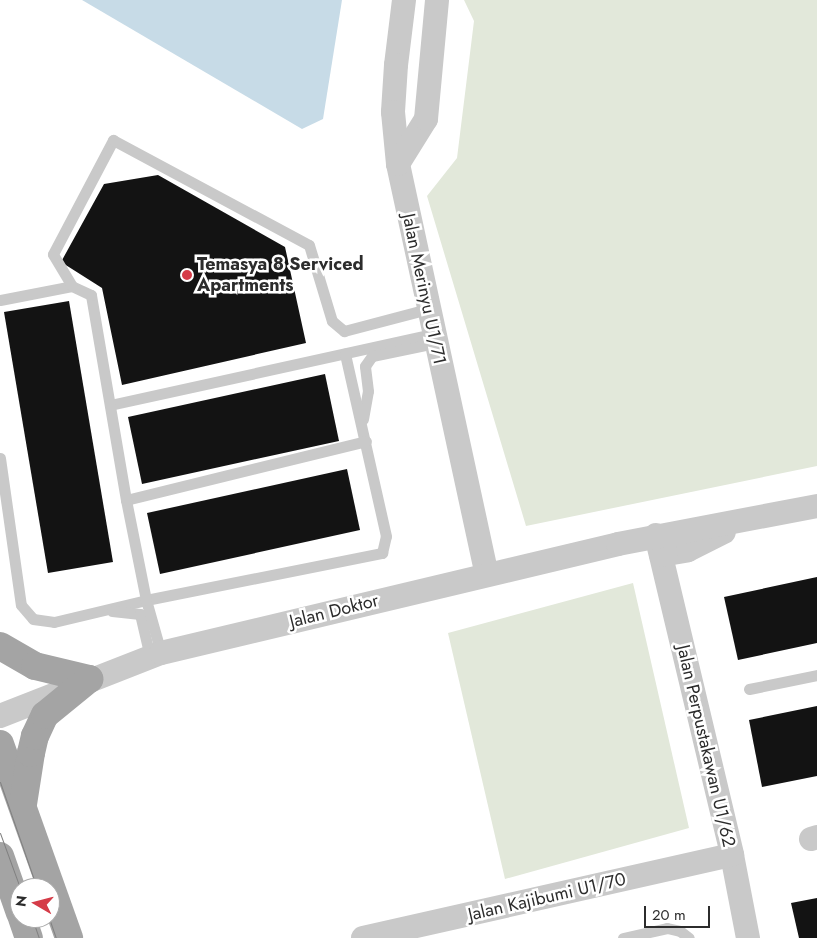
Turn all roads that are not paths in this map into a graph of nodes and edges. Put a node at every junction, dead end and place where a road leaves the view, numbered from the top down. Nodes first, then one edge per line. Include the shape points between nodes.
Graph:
1 (404, 0) edge
2 (437, 0) edge
3 (398, 164) junction
4 (72, 286) junction
5 (0, 300) edge
6 (428, 309) junction
7 (434, 339) junction
8 (345, 354) junction
9 (110, 405) junction
10 (362, 425) junction
11 (366, 441) junction
12 (0, 458) edge
13 (126, 500) junction
14 (817, 506) edge
15 (658, 545) junction
16 (488, 574) junction
17 (146, 600) junction
18 (103, 610) junction
19 (0, 646) edge
20 (155, 655) junction
21 (817, 675) edge
22 (89, 679) junction
23 (749, 689) dead end
24 (0, 716) edge
25 (0, 744) edge
26 (22, 811) junction
27 (732, 855) junction
28 (0, 856) edge
29 (10, 884) edge
30 (69, 938) edge
31 (362, 938) edge
32 (623, 938) edge
33 (689, 938) edge
34 (748, 938) edge

1 - 3 street, Jalan Merinyu U1/71 via 394,112
2 - 3 street via 426,119
3 - 6 street, Jalan Merinyu U1/71
4 - 5 lane
4 - 6 lane via 53,254 113,140 309,245 332,321 344,331
4 - 9 lane via 91,295
6 - 7 street, Jalan Merinyu U1/71
7 - 8 lane
7 - 10 lane via 372,356 365,366 368,391
7 - 16 street, Jalan Merinyu U1/71
8 - 9 lane
8 - 10 lane
9 - 13 lane
10 - 11 lane
11 - 13 lane
11 - 17 lane via 386,536 382,553
12 - 18 lane via 22,605 33,619 54,622
13 - 17 lane
14 - 15 street, Jalan Doktor via 746,521 688,550
15 - 16 street, Jalan Doktor
15 - 27 street, Jalan Perpustakawan U1/62
16 - 20 street, Jalan Doktor
17 - 18 lane
17 - 20 lane
18 - 20 lane via 140,614
19 - 22 main road via 35,666
20 - 22 street, Jalan Doktor
21 - 23 lane
22 - 24 street, Jalan Doktor
22 - 26 main road via 45,715 30,752
25 - 26 main road
26 - 30 main road
27 - 31 street, Jalan Kajibumi U1/70
27 - 34 street, Jalan Perpustakawan U1/62
28 - 29 main road
32 - 33 lane via 666,928 680,931

